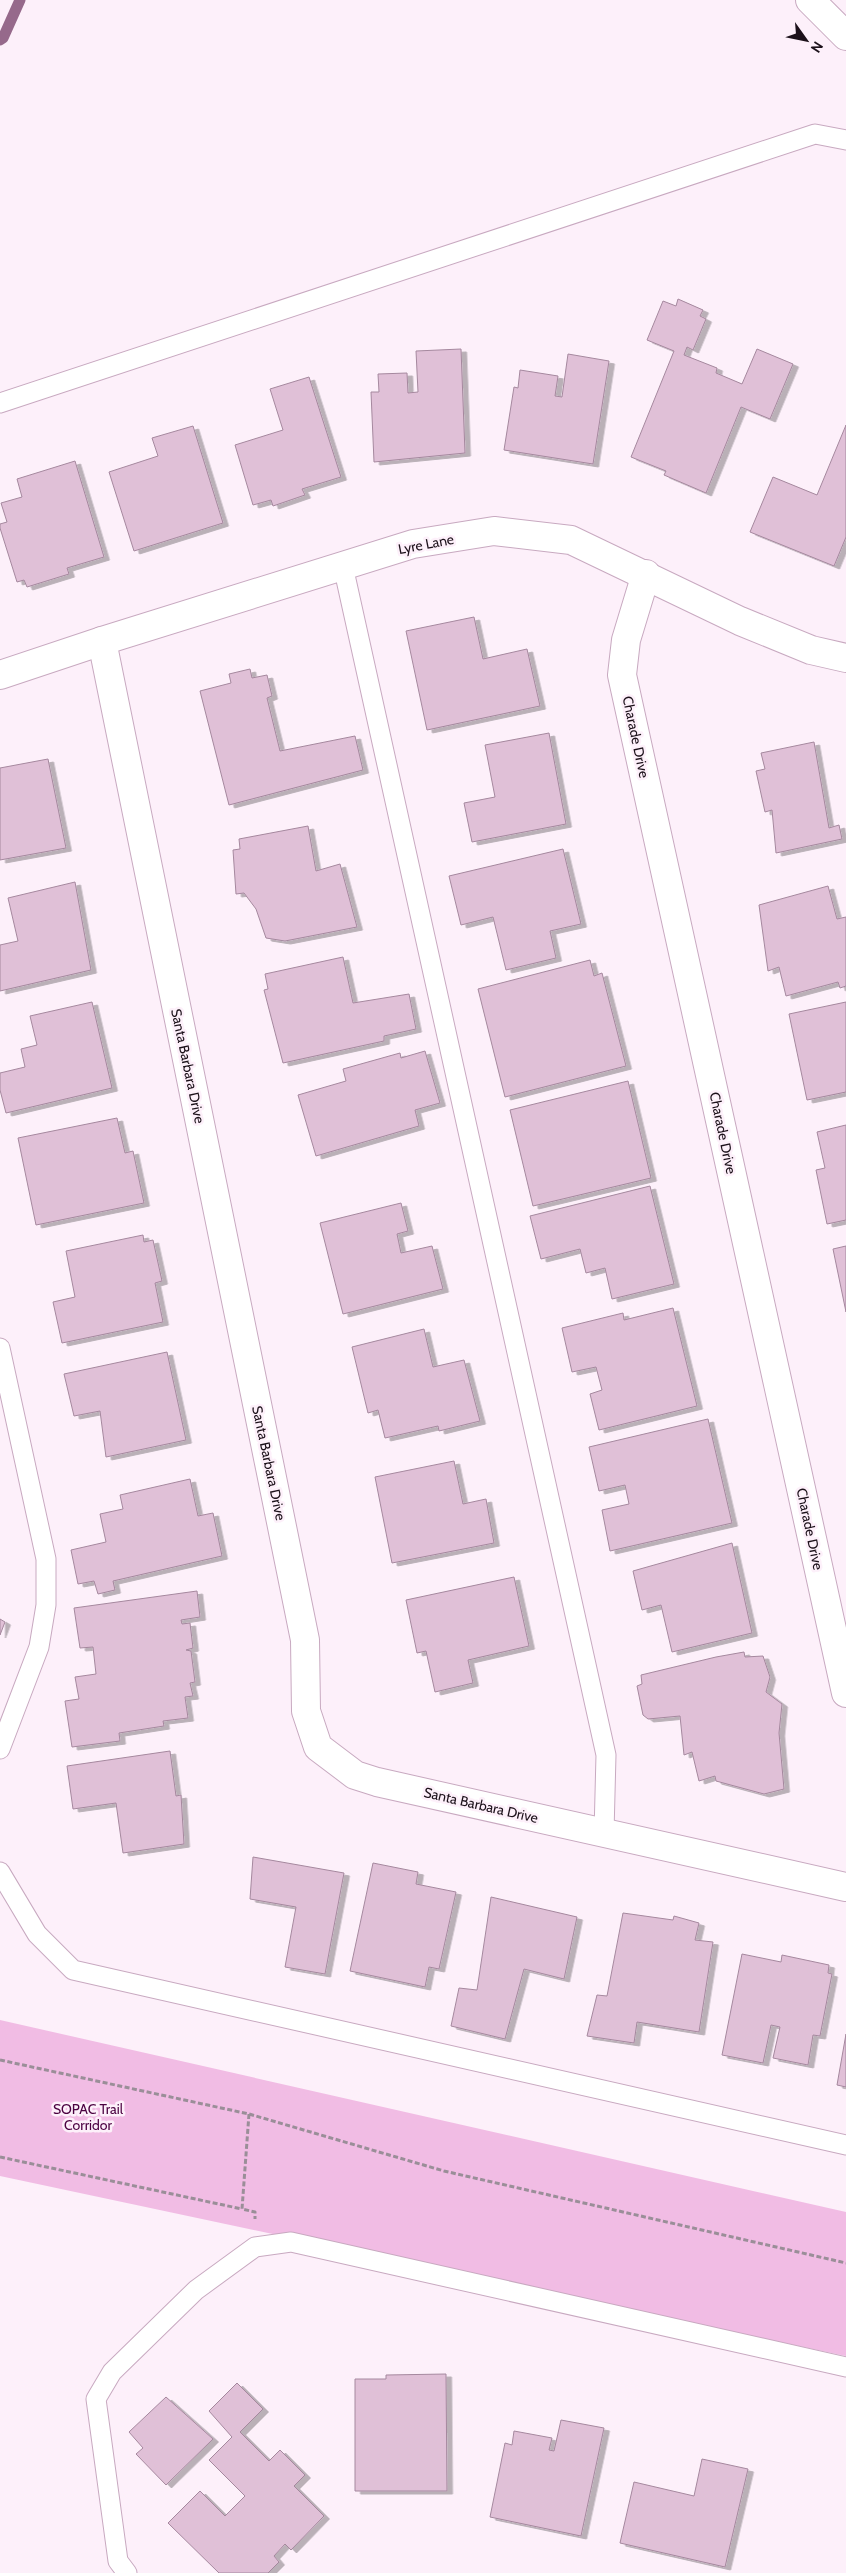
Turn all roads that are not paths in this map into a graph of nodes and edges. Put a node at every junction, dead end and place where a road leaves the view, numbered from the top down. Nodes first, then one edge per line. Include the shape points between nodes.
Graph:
1 (810, 0) edge
2 (846, 36) edge
3 (846, 140) edge
4 (0, 403) edge
5 (343, 566) junction
6 (646, 574) junction
7 (102, 641) junction
8 (846, 658) edge
9 (0, 675) edge
10 (0, 1348) edge
11 (846, 1693) edge
12 (0, 1749) edge
13 (604, 1833) junction
14 (0, 1872) edge
15 (846, 1887) edge
16 (846, 2145) edge
17 (846, 2367) edge
18 (127, 2573) edge

1 - 2 street
3 - 4 lane via 815,134
5 - 6 street, Lyre Lane via 413,544 494,531 572,540
5 - 7 street, Lyre Lane
5 - 13 lane via 606,1755
6 - 8 street, Lyre Lane via 740,621 811,650
6 - 11 street, Charade Drive via 626,640 622,675
7 - 9 street, Lyre Lane
7 - 13 street, Santa Barbara Drive via 305,1640 306,1711 318,1747 355,1775 377,1782
10 - 12 lane via 46,1560 46,1605 39,1647
13 - 15 street, Santa Barbara Drive
14 - 16 lane via 37,1934 73,1970
17 - 18 lane via 291,2242 255,2247 196,2290 112,2372 96,2399 118,2561

